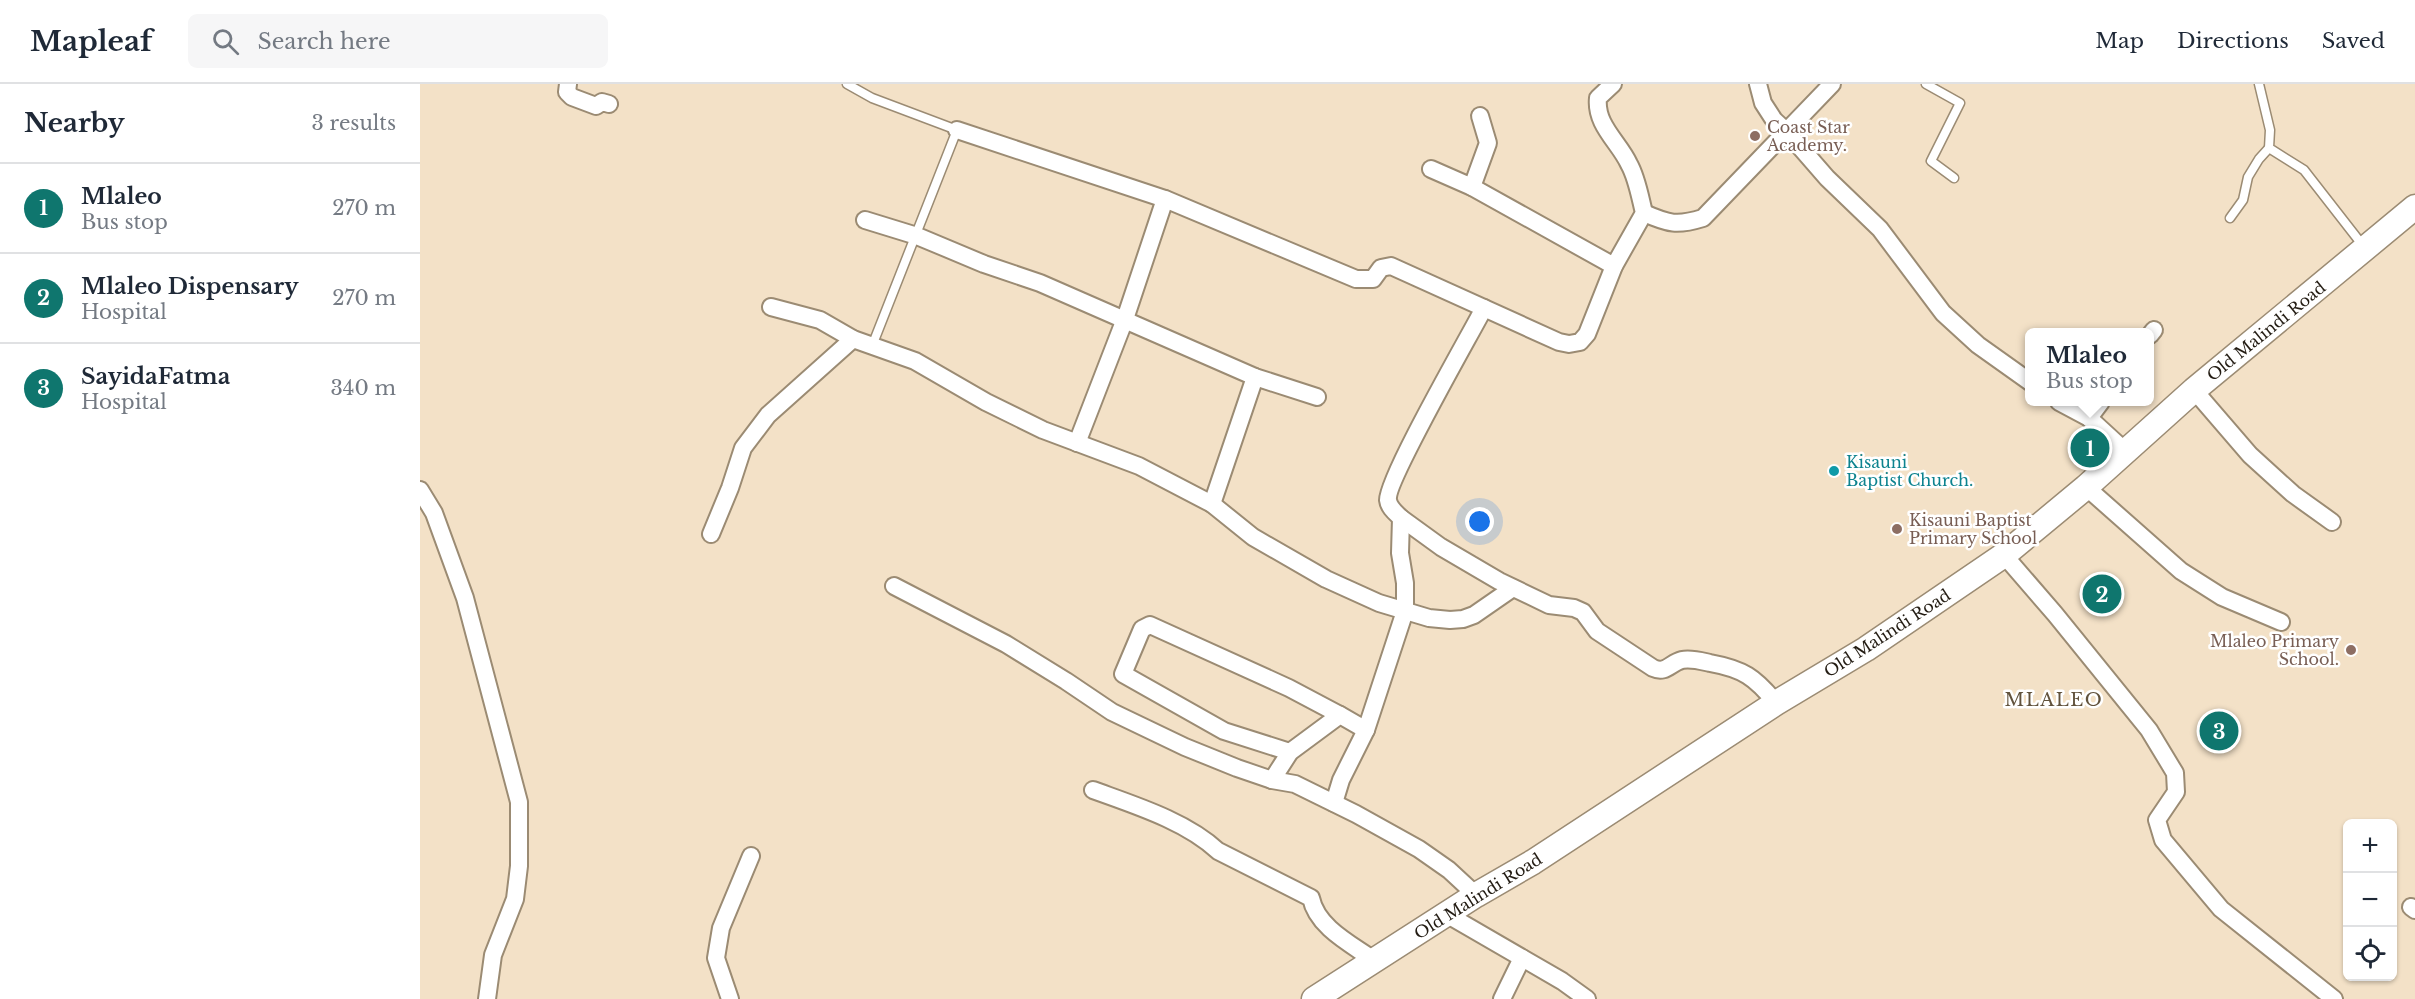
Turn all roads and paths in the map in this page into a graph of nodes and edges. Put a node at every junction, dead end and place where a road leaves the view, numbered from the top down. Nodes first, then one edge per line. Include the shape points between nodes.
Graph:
1 (568, 84) edge
2 (847, 84) edge
3 (1613, 84) edge
4 (1758, 84) edge
5 (1832, 84) edge
6 (1926, 84) edge
7 (2259, 84) edge
8 (609, 104) dead end
9 (1480, 116) dead end
10 (957, 130) junction
11 (1787, 132) junction
12 (2270, 148) junction
13 (1431, 168) dead end
14 (1954, 178) dead end
15 (1473, 187) junction
16 (1165, 200) junction
17 (2415, 207) edge
18 (1644, 213) junction
19 (2230, 218) dead end
20 (865, 220) dead end
21 (916, 236) junction
22 (2366, 249) junction
23 (1614, 266) junction
24 (771, 307) dead end
25 (1484, 308) junction
26 (1125, 319) junction
27 (853, 339) junction
28 (872, 346) junction
29 (1255, 377) junction
30 (2025, 378) edge
31 (2193, 390) junction
32 (1317, 397) dead end
33 (2066, 406) edge
34 (2098, 406) edge
35 (2088, 418) junction
36 (1077, 443) junction
37 (2125, 451) junction
38 (2086, 487) junction
39 (420, 490) edge
40 (1212, 504) junction
41 (1401, 518) junction
42 (2332, 522) dead end
43 (711, 534) dead end
44 (2004, 555) junction
45 (894, 586) dead end
46 (1513, 588) junction
47 (1405, 611) junction
48 (2281, 622) dead end
49 (1776, 703) junction
50 (1340, 715) junction
51 (1366, 730) junction
52 (1290, 752) junction
53 (1272, 780) junction
54 (1093, 790) dead end
55 (1334, 803) junction
56 (751, 856) dead end
57 (1476, 895) junction
58 (1448, 915) junction
59 (1522, 958) junction
60 (1375, 961) junction
61 (487, 999) edge
62 (730, 999) edge
63 (1314, 999) edge
64 (1502, 999) edge
65 (1587, 999) edge
66 (2334, 999) edge

1 - 8 street via 567,92 572,97 596,106 602,102
2 - 10 lane via 872,98
3 - 18 street via 1598,98 1597,110 1630,164
4 - 11 street via 1763,103
5 - 11 street
6 - 14 lane via 1960,103 1931,161
7 - 12 lane via 2270,130
9 - 15 street via 1488,142
10 - 16 street
10 - 21 lane
11 - 18 street via 1703,218 1682,224
11 - 30 street via 1880,229 1943,313 1978,345
12 - 19 lane via 2248,177 2243,200
12 - 22 lane via 2304,170
13 - 15 street
15 - 23 street
16 - 25 street via 1356,279 1373,279 1381,268 1391,266
16 - 26 street
17 - 22 main road, Old Malindi Road
18 - 23 street
20 - 21 street
21 - 26 street
21 - 28 lane
22 - 31 main road, Old Malindi Road
23 - 25 street via 1587,334 1580,342 1559,342
24 - 27 street via 820,320
25 - 41 street via 1389,490 1388,501
26 - 29 street
26 - 36 street
27 - 28 street
27 - 43 street via 768,415 743,448
28 - 36 street via 915,362 986,402
29 - 32 street
29 - 40 street
31 - 37 main road, Old Malindi Road
31 - 42 street via 2250,454 2293,494
33 - 35 street
34 - 35 street
35 - 37 street
36 - 40 street via 1139,466
37 - 38 main road, Old Malindi Road
38 - 44 main road, Old Malindi Road
38 - 48 street via 2181,571 2222,597
39 - 61 street via 434,513 465,598 519,802 515,899 493,955
40 - 47 street via 1253,537 1326,579
41 - 46 street
41 - 47 street
44 - 49 main road, Old Malindi Road via 1866,649
44 - 66 street via 2149,730 2175,772 2176,792 2157,820 2163,840 2221,909
45 - 53 street via 1006,644 1112,712 1185,747
46 - 47 street via 1463,619 1429,618
46 - 49 street via 1549,604 1583,612 1597,632 1659,671 1681,660 1728,666 1753,678
47 - 51 street
49 - 57 main road, Old Malindi Road
50 - 51 street
50 - 52 street
50 - 52 street via 1150,625 1142,629 1123,674 1224,731
51 - 55 street
52 - 53 street
53 - 55 street via 1295,784
54 - 60 street via 1149,810 1218,851 1311,898 1313,909 1325,924
55 - 57 street via 1419,849
56 - 62 street via 721,928 716,958
57 - 58 main road, Old Malindi Road
58 - 59 street
58 - 60 main road, Old Malindi Road
59 - 64 street
59 - 65 street
60 - 63 main road, Old Malindi Road

